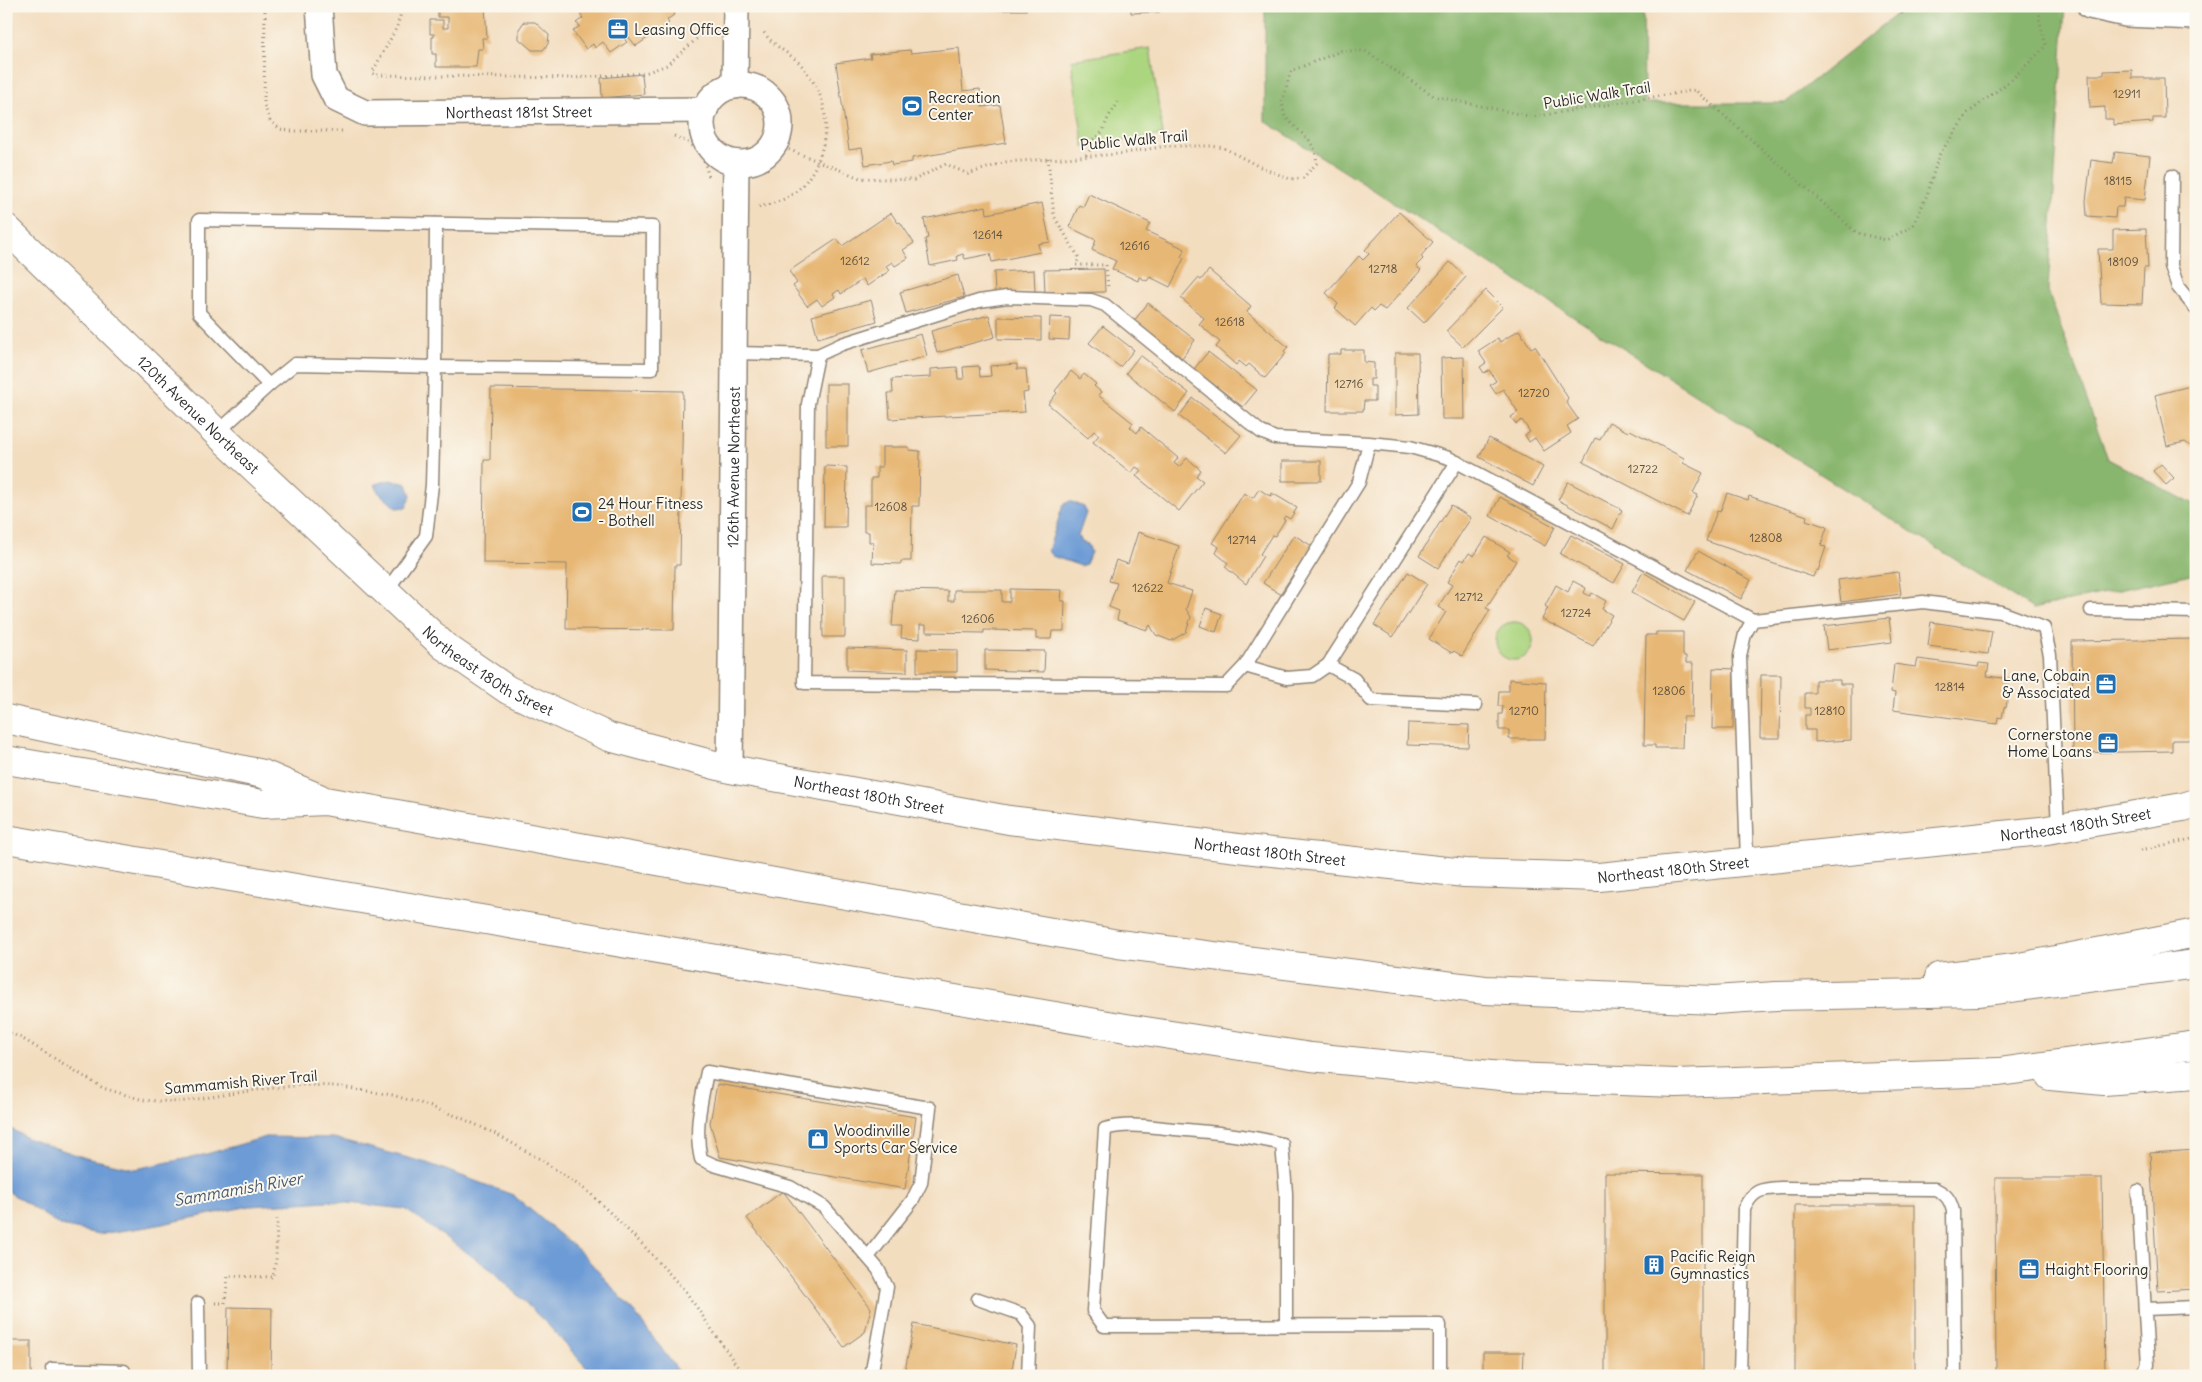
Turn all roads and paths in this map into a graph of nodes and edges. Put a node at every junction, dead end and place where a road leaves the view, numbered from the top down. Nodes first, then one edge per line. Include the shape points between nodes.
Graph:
1 (265, 6) edge
2 (319, 6) edge
3 (736, 6) edge
4 (2041, 6) edge
5 (2090, 6) edge
6 (2196, 17) edge
7 (735, 86) junction
8 (1118, 102) dead end
9 (705, 110) junction
10 (349, 131) dead end
11 (673, 136) dead end
12 (776, 144) junction
13 (1086, 156) junction
14 (1048, 158) junction
15 (736, 163) junction
16 (2172, 176) dead end
17 (710, 186) dead end
18 (436, 224) junction
19 (6, 228) edge
20 (1102, 304) junction
21 (2196, 309) edge
22 (734, 352) junction
23 (818, 355) junction
24 (435, 367) junction
25 (269, 385) junction
26 (217, 433) junction
27 (1369, 443) junction
28 (1457, 462) junction
29 (388, 596) junction
30 (2091, 610) dead end
31 (2196, 612) edge
32 (1753, 620) junction
33 (1328, 665) junction
34 (1245, 666) junction
35 (1476, 705) dead end
36 (6, 719) edge
37 (6, 760) edge
38 (730, 769) junction
39 (325, 801) junction
40 (2196, 803) edge
41 (2058, 828) junction
42 (2196, 838) edge
43 (6, 839) edge
44 (2141, 850) dead end
45 (1747, 861) junction
46 (2196, 933) edge
47 (2196, 964) edge
48 (1776, 996) junction
49 (6, 1031) edge
50 (2196, 1045) edge
51 (1998, 1072) junction
52 (2196, 1074) edge
53 (2138, 1191) dead end
54 (277, 1219) dead end
55 (868, 1257) junction
56 (978, 1299) dead end
57 (198, 1302) joint
58 (2196, 1307) edge
59 (2145, 1309) junction
60 (1286, 1325) junction
61 (52, 1369) dead end
62 (124, 1376) edge
63 (198, 1376) edge
64 (744, 1376) edge
65 (871, 1376) edge
66 (1028, 1376) edge
67 (1440, 1376) edge
68 (1740, 1376) edge
69 (1955, 1376) edge
70 (2140, 1376) edge

1 - 10 path via 263,92 270,121 289,132
2 - 9 street, Northeast 181st Street via 324,76 336,99 365,114
3 - 7 street
4 - 13 path, Public Walk Trail via 2039,18 2046,46 2011,80 1968,114 1939,155 1913,226 1886,240 1857,233 1695,90 1533,117 1434,96 1365,51 1341,51 1291,71 1282,102 1285,117 1309,140 1317,163 1303,178 1290,179 1224,148 1211,146 1166,146
5 - 6 street via 2126,14
7 - 9 street via 717,94
7 - 12 street via 759,89 774,102 780,120
8 - 13 path via 1103,132 1089,141 1090,150
9 - 15 street via 703,129 707,142 720,157
11 - 17 path via 692,143 706,163
12 - 14 path, Public Walk Trail via 860,178 914,180 946,164 968,174 1006,162
12 - 15 street via 757,160
13 - 14 path, Public Walk Trail
14 - 20 path via 1054,216 1079,258 1076,265 1106,266 1108,290
15 - 22 street, 126th Avenue Northeast
16 - 21 lane via 2171,266 2178,287
18 - 24 lane
18 - 24 lane via 653,227 652,369
18 - 25 lane via 199,220 199,313
19 - 26 main road, 120th Avenue Northeast
20 - 23 lane via 1091,300 1007,297 978,301 842,344
20 - 27 lane via 1261,432 1275,438
22 - 23 lane
22 - 38 street, 126th Avenue Northeast
23 - 34 lane via 808,404 804,683 1226,686
24 - 25 lane via 295,364
24 - 29 lane via 432,485 426,536
25 - 26 lane
26 - 29 main road, 120th Avenue Northeast
27 - 28 lane via 1410,447
27 - 34 lane via 1359,482
28 - 32 lane
28 - 33 lane
29 - 38 main road, Northeast 180th Street via 444,646 508,690 609,737
30 - 31 lane
32 - 41 lane via 1923,602 2001,612 2044,628 2050,655
32 - 45 lane via 1745,634 1740,656
33 - 34 lane via 1312,676 1287,678
33 - 35 lane via 1354,679 1371,700
36 - 39 main road via 263,774
37 - 39 main road via 263,804
38 - 45 main road, Northeast 180th Street via 1009,820 1465,873 1599,877
39 - 48 main road via 1118,944 1485,990 1714,1000
40 - 41 main road, Northeast 180th Street
41 - 45 main road, Northeast 180th Street
42 - 44 path
43 - 51 main road via 1116,1027 1311,1056 1511,1077 1676,1083
46 - 48 main road via 2014,968
47 - 48 main road via 1978,992
49 - 64 path, Sammamish River Trail via 103,1088 143,1100 178,1102 302,1085 336,1086 392,1095 459,1117 496,1134 590,1193 686,1292
50 - 51 main road
51 - 52 main road via 2104,1081
53 - 59 lane
54 - 57 path via 273,1277 228,1276 225,1303
55 - 55 lane via 824,1206 790,1187 701,1159 698,1124 707,1072 930,1108 921,1183 912,1201
55 - 65 lane via 887,1287
56 - 66 lane via 1021,1314 1030,1326
57 - 63 lane
58 - 59 lane
59 - 70 lane via 2148,1365
60 - 60 lane via 1104,1326 1093,1311 1105,1129 1123,1125 1149,1127 1254,1137 1282,1144 1286,1194
60 - 67 lane via 1440,1325
61 - 62 lane via 124,1371
68 - 69 lane via 1744,1208 1754,1193 1782,1188 1935,1188 1947,1196 1952,1211

